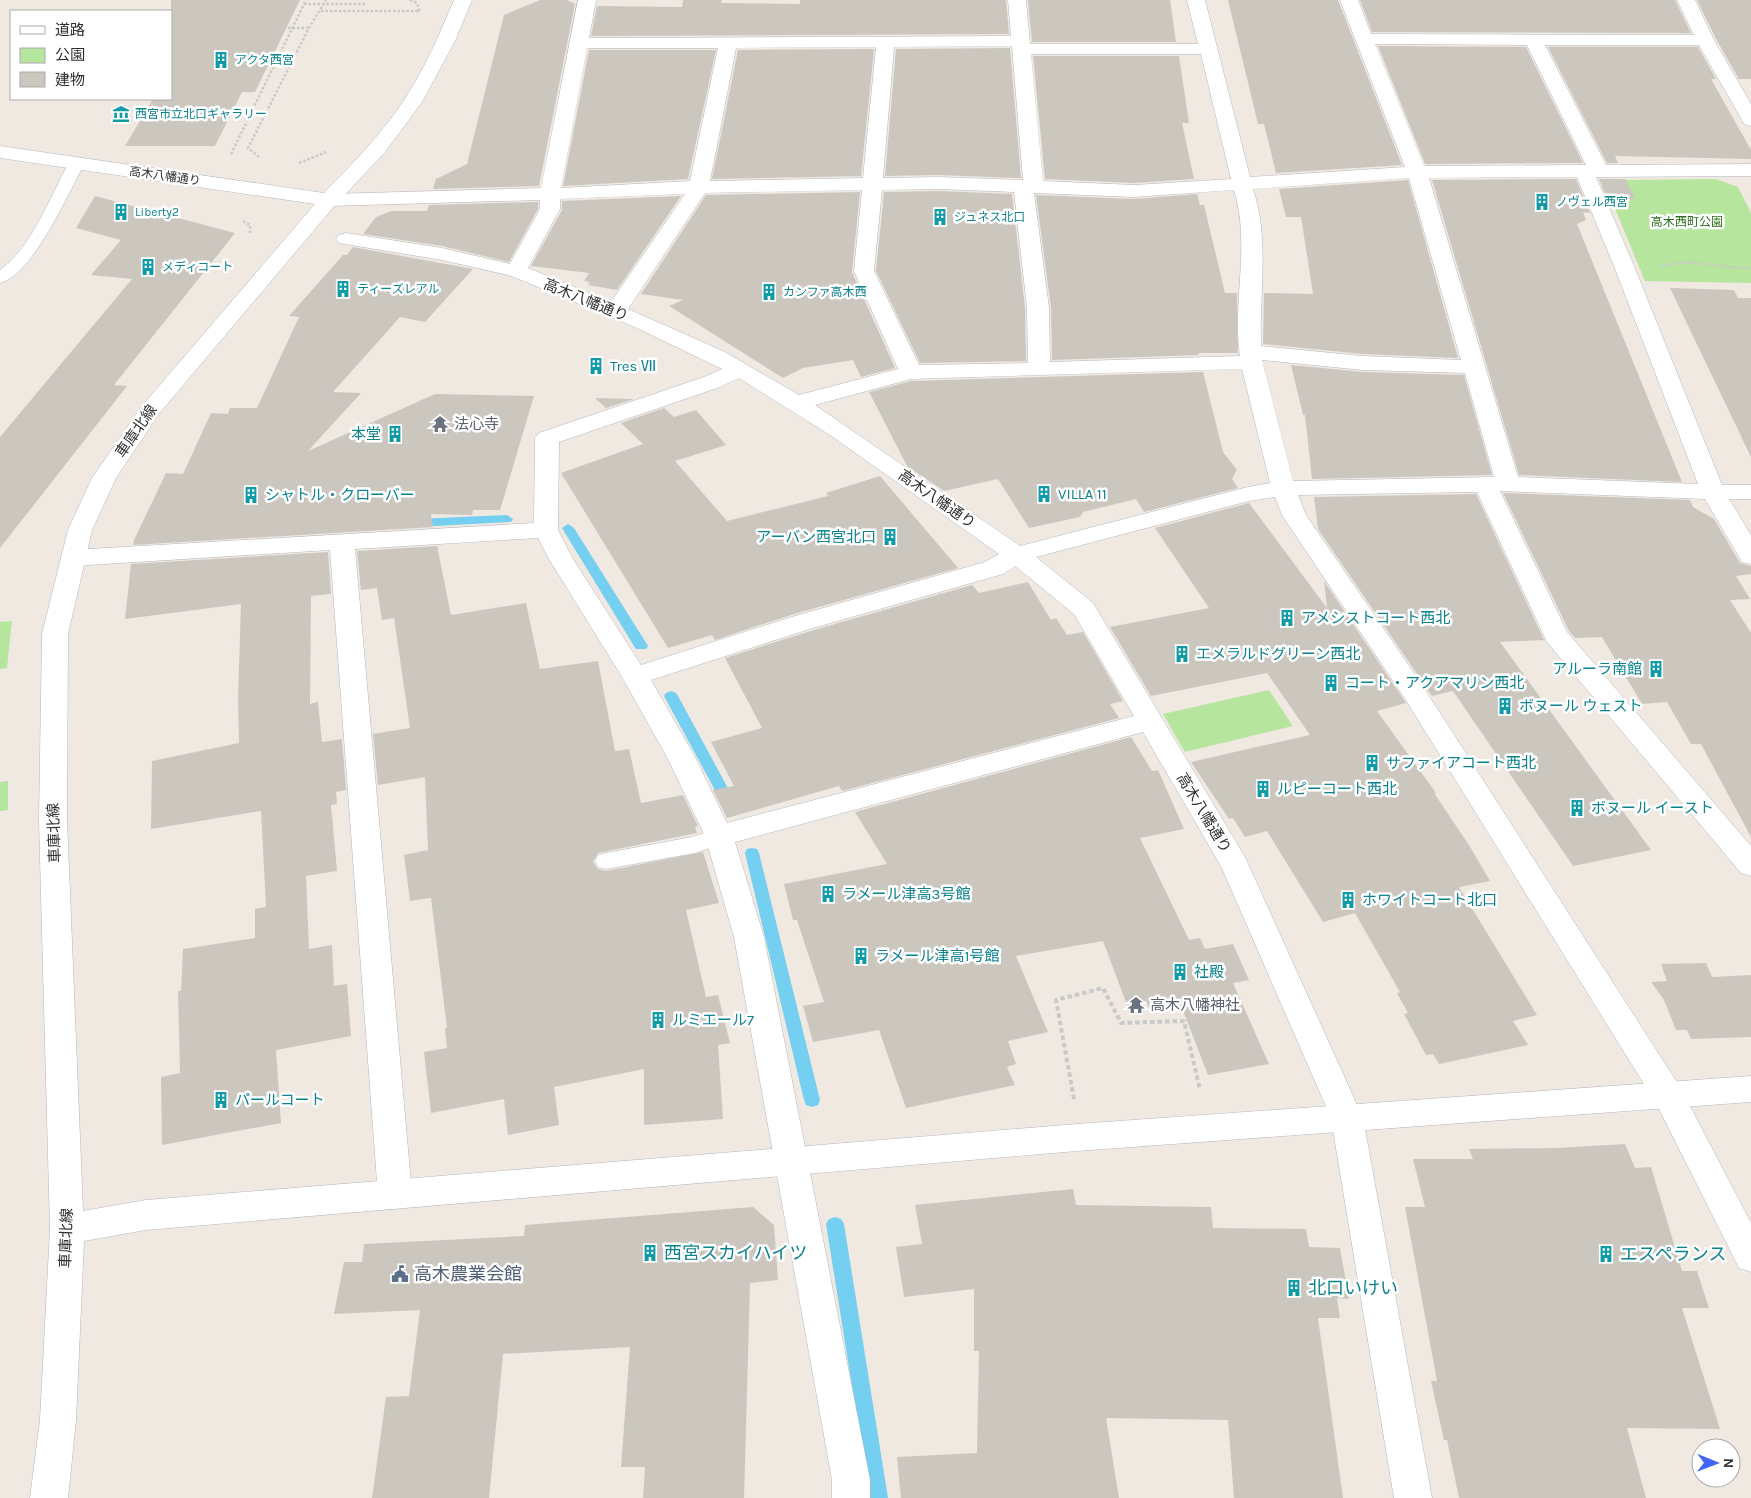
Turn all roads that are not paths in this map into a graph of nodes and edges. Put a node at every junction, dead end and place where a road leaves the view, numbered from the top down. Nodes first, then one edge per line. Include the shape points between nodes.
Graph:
1 (462, 0) edge
2 (587, 0) edge
3 (1017, 0) edge
4 (1196, 0) edge
5 (1349, 0) edge
6 (1686, 0) edge
7 (1365, 39) junction
8 (1534, 40) junction
9 (1705, 40) junction
10 (886, 41) junction
11 (728, 42) junction
12 (578, 43) junction
13 (1021, 45) junction
14 (1208, 49) junction
15 (1751, 120) edge
16 (0, 152) edge
17 (77, 163) junction
18 (1592, 171) junction
19 (1750, 171) edge
20 (1417, 172) junction
21 (872, 184) junction
22 (1242, 184) junction
23 (1028, 186) junction
24 (699, 187) junction
25 (550, 194) junction
26 (329, 200) junction
27 (346, 239) dead end
28 (516, 271) junction
29 (0, 278) edge
30 (616, 311) junction
31 (1251, 357) junction
32 (1473, 367) junction
33 (740, 369) junction
34 (1039, 369) junction
35 (911, 372) junction
36 (797, 404) junction
37 (1497, 484) junction
38 (1283, 488) junction
39 (1713, 492) junction
40 (1751, 492) edge
41 (546, 530) junction
42 (342, 542) junction
43 (1018, 554) junction
44 (1751, 556) edge
45 (74, 558) junction
46 (635, 676) junction
47 (1150, 721) junction
48 (719, 836) junction
49 (606, 861) dead end
50 (1751, 865) edge
51 (1751, 1089) edge
52 (1669, 1096) junction
53 (1347, 1118) junction
54 (791, 1161) junction
55 (395, 1195) junction
56 (67, 1229) junction
57 (1751, 1257) edge
58 (49, 1498) edge
59 (851, 1498) edge
60 (1413, 1498) edge

1 - 26 street, 車庫北線 via 446,41 415,98 378,148
2 - 12 street
3 - 13 street
4 - 14 street
5 - 7 street
6 - 9 street
7 - 8 street
7 - 20 street
8 - 9 street
8 - 18 street
9 - 15 street
10 - 11 street
10 - 13 street
10 - 21 street
11 - 12 street
11 - 24 street
12 - 25 street
13 - 14 street
13 - 23 street
14 - 22 street
16 - 17 street, 高木八幡通り
17 - 26 street, 高木八幡通り
17 - 29 lane via 18,265
18 - 19 street, 高木八幡通り
18 - 20 street, 高木八幡通り
18 - 39 street via 1624,266
20 - 22 street, 高木八幡通り
20 - 32 street
21 - 23 street, 高木八幡通り
21 - 24 street, 高木八幡通り
21 - 35 street via 864,271
22 - 23 street, 高木八幡通り via 1134,191
22 - 31 street via 1249,206 1253,248 1249,299
23 - 34 street via 1038,308
24 - 25 street, 高木八幡通り
24 - 30 street
25 - 26 street, 高木八幡通り
25 - 28 street via 550,209
26 - 45 street, 車庫北線 via 232,311 140,426 104,478 80,530
27 - 28 street, 高木八幡通り via 442,254
28 - 30 street, 高木八幡通り
30 - 33 street, 高木八幡通り
31 - 32 street
31 - 34 street
31 - 38 street
32 - 37 street
33 - 36 street, 高木八幡通り
33 - 41 street via 712,382 547,438
34 - 35 street
35 - 36 street via 813,396
36 - 43 street, 高木八幡通り
37 - 38 street
37 - 39 street
37 - 50 street via 1556,636
38 - 43 street via 1248,494
38 - 52 street via 1294,515 1413,690
39 - 40 street
39 - 44 street
41 - 42 street
41 - 46 street
42 - 45 street
42 - 55 street
43 - 46 street via 994,568 804,622
43 - 47 street, 高木八幡通り via 1084,609
45 - 56 street, 車庫北線 via 55,634 53,703 53,820
46 - 48 street via 681,757
47 - 48 street
47 - 53 street, 高木八幡通り via 1235,865
48 - 49 lane via 695,845
48 - 54 street via 748,938
51 - 52 street
52 - 53 street
52 - 57 street
53 - 54 street
53 - 60 street, 高木八幡通り
54 - 55 street
54 - 59 street via 851,1480
55 - 56 street via 146,1215
56 - 58 street, 車庫北線 via 58,1420

